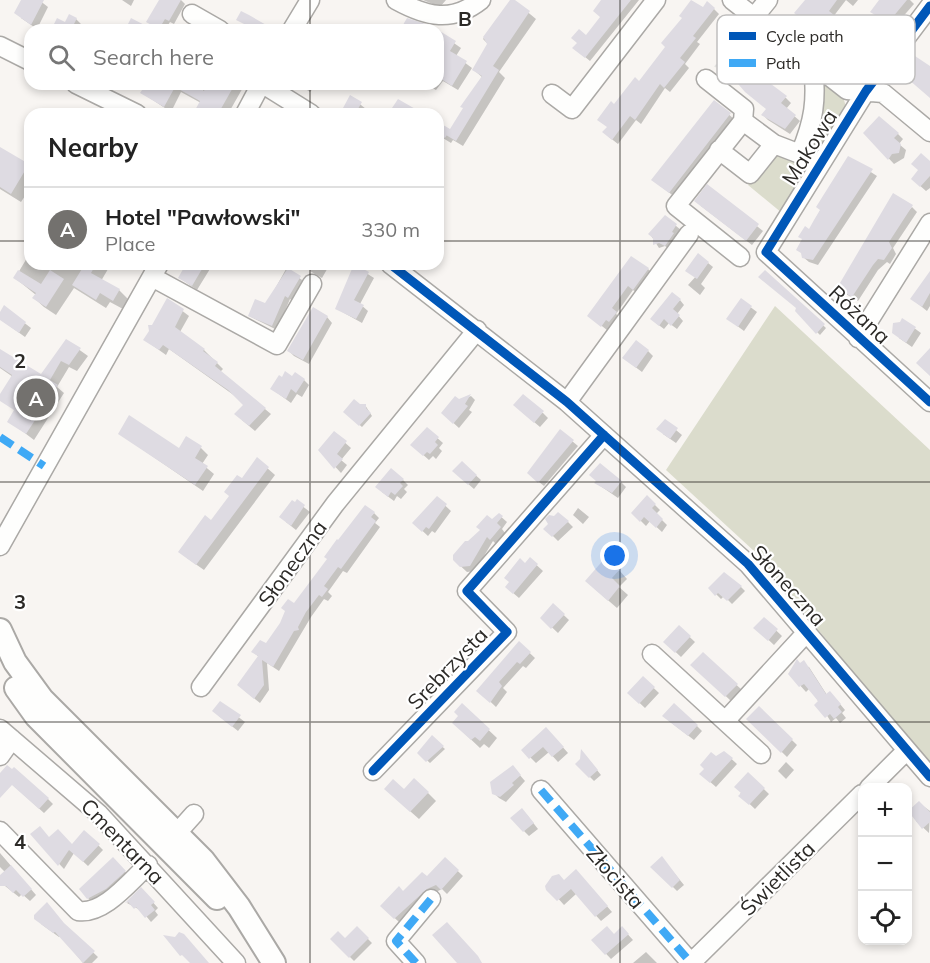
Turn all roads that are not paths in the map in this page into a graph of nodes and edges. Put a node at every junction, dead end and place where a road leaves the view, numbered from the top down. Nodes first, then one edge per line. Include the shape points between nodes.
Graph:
1 (310, 0) edge
2 (396, 0) edge
3 (481, 0) edge
4 (656, 0) edge
5 (732, 0) edge
6 (768, 0) edge
7 (930, 6) edge
8 (192, 14) dead end
9 (754, 15) edge
10 (756, 15) edge
11 (210, 24) edge
12 (296, 24) edge
13 (915, 26) edge
14 (0, 46) edge
15 (24, 59) edge
16 (706, 79) road end
17 (815, 84) edge
18 (839, 84) edge
19 (871, 84) edge
20 (88, 90) edge
21 (259, 90) edge
22 (272, 90) edge
23 (866, 90) junction
24 (552, 94) dead end
25 (125, 108) edge
26 (248, 108) edge
27 (301, 108) edge
28 (742, 121) junction
29 (930, 132) edge
30 (774, 144) junction
31 (719, 150) junction
32 (800, 154) junction
33 (816, 167) junction
34 (930, 223) edge
35 (689, 234) dead end
36 (766, 252) joint
37 (740, 257) dead end
38 (156, 270) edge
39 (398, 270) edge
40 (312, 284) dead end
41 (477, 330) junction
42 (858, 338) junction
43 (567, 402) junction
44 (930, 402) edge
45 (604, 435) junction
46 (2, 541) edge
47 (0, 630) edge
48 (807, 632) junction
49 (652, 654) dead end
50 (0, 664) edge
51 (201, 687) dead end
52 (726, 720) junction
53 (6, 734) edge
54 (907, 750) junction
55 (761, 754) dead end
56 (0, 756) edge
57 (373, 771) dead end
58 (930, 777) edge
59 (874, 783) edge
60 (541, 790) dead end
61 (858, 798) edge
62 (194, 814) dead end
63 (0, 831) edge
64 (176, 844) junction
65 (148, 865) junction
66 (431, 899) dead end
67 (269, 955) edge
68 (236, 963) edge
69 (416, 963) edge
70 (691, 963) edge

1 - 12 street
2 - 3 street via 419,11 449,16
4 - 24 street via 572,109
5 - 9 street
6 - 10 street
7 - 13 street, Makowa
8 - 11 street
14 - 15 street
16 - 28 street via 744,109
17 - 32 street via 817,100
18 - 23 street via 847,90
19 - 23 street, Makowa
20 - 25 street
21 - 26 street
22 - 27 street
23 - 29 street via 882,93
23 - 33 street, Makowa
28 - 30 street
28 - 31 street
30 - 31 street via 750,174
30 - 32 street
31 - 37 street via 676,206
32 - 33 street
33 - 36 street, Makowa
34 - 42 street
35 - 43 street
36 - 42 street, Różana
38 - 40 street via 278,345
38 - 46 street
39 - 41 street, Słoneczna
41 - 43 street, Słoneczna
41 - 51 street, Słoneczna via 335,504
42 - 44 street, Różana
43 - 45 street, Słoneczna
45 - 48 street, Słoneczna via 748,564
45 - 57 street, Srebrzysta via 467,591 507,632
47 - 64 main road via 15,662 42,699
48 - 52 street
48 - 54 street, Słoneczna
49 - 52 street
50 - 64 main road via 36,716 153,832
52 - 55 street
53 - 56 street
53 - 65 street, Cmentarna via 70,787
54 - 58 street, Słoneczna
54 - 59 street
60 - 70 street, Złocista
61 - 70 street, Świetlista
62 - 64 street
63 - 65 street via 78,911 98,909
64 - 67 main road via 218,878
65 - 68 street, Cmentarna
66 - 69 street via 396,941

